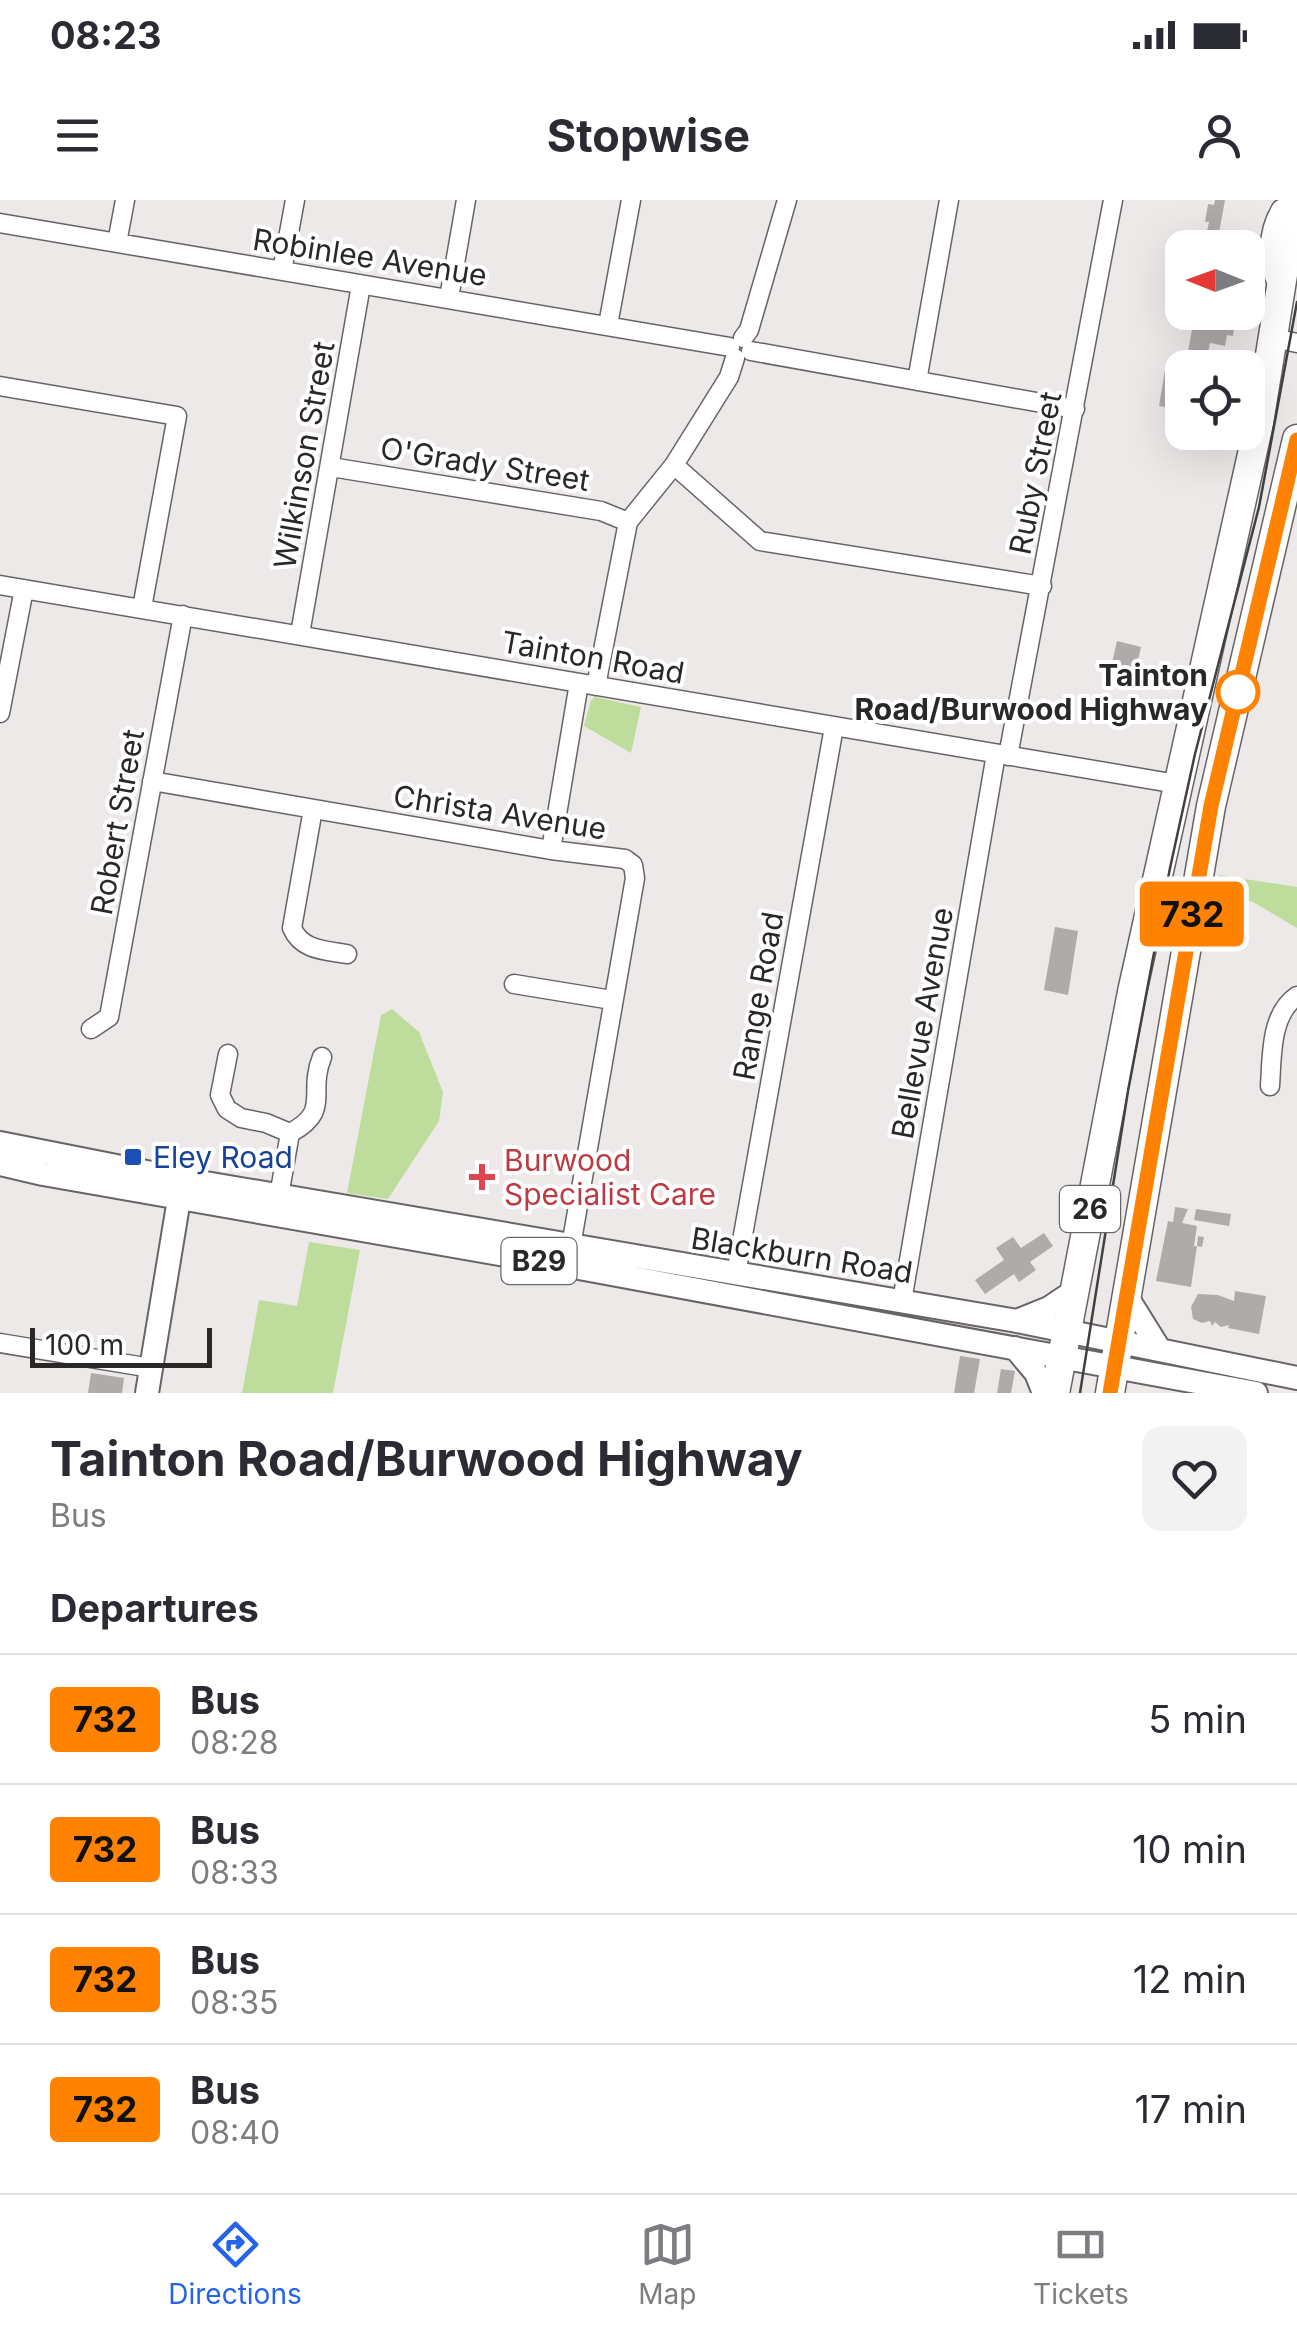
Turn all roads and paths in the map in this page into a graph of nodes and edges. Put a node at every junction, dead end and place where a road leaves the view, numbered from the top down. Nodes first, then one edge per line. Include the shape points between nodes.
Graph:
1 (125, 200) edge
2 (295, 200) edge
3 (466, 200) edge
4 (631, 200) edge
5 (788, 200) edge
6 (949, 200) edge
7 (1113, 200) edge
8 (1295, 201) edge
9 (0, 223) edge
10 (117, 243) junction
11 (282, 271) junction
12 (362, 285) junction
13 (448, 298) junction
14 (608, 325) junction
15 (1285, 340) edge
16 (740, 349) junction
17 (917, 381) junction
18 (0, 386) edge
19 (1076, 409) junction
20 (1297, 439) edge
21 (674, 464) junction
22 (331, 467) junction
23 (628, 522) junction
24 (0, 585) edge
25 (1042, 586) junction
26 (24, 589) junction
27 (142, 608) junction
28 (183, 616) junction
29 (300, 634) junction
30 (588, 684) junction
31 (0, 713) edge
32 (834, 727) junction
33 (1002, 755) junction
34 (152, 781) junction
35 (1176, 784) junction
36 (313, 809) junction
37 (552, 850) junction
38 (1194, 900) junction
39 (347, 954) dead end
40 (514, 984) dead end
41 (1132, 992) junction
42 (1297, 996) edge
43 (612, 1000) junction
44 (91, 1029) dead end
45 (228, 1054) dead end
46 (322, 1057) dead end
47 (1270, 1086) dead end
48 (290, 1133) junction
49 (0, 1144) edge
50 (0, 1164) edge
51 (180, 1189) junction
52 (279, 1196) junction
53 (569, 1256) junction
54 (736, 1274) junction
55 (1076, 1290) junction
56 (1127, 1296) junction
57 (902, 1301) junction
58 (1017, 1321) junction
59 (0, 1343) edge
60 (1065, 1344) junction
61 (1015, 1348) junction
62 (1160, 1350) junction
63 (151, 1368) junction
64 (1115, 1374) edge
65 (1297, 1378) edge
66 (147, 1393) edge
67 (1044, 1393) edge
68 (1055, 1393) edge
69 (1256, 1393) edge

1 - 10 street
2 - 11 street
3 - 13 street
4 - 14 street
5 - 16 street
6 - 17 street
7 - 19 street, Ruby Street
8 - 15 highway, 26 via 1280,288
9 - 10 street, Robinlee Avenue
10 - 11 street, Robinlee Avenue
11 - 12 street, Robinlee Avenue
12 - 13 street, Robinlee Avenue
12 - 22 street, Wilkinson Street
13 - 14 street, Robinlee Avenue
14 - 16 street, Robinlee Avenue
15 - 35 highway, 26 via 1258,423
16 - 17 street, Robinlee Avenue
16 - 21 street
17 - 19 street, Robinlee Avenue
18 - 27 street via 177,416
19 - 25 street, Ruby Street
20 - 38 highway, 26
21 - 23 street
21 - 25 street via 760,541
22 - 23 street, O'Grady Street via 601,511
22 - 29 street, Wilkinson Street
23 - 30 street
24 - 26 street, Tainton Road
25 - 33 street, Ruby Street
26 - 27 street, Tainton Road
26 - 31 street
27 - 28 street, Tainton Road
28 - 29 street, Tainton Road
28 - 34 street, Robert Street
29 - 30 street, Tainton Road
30 - 32 street, Tainton Road
30 - 37 street
32 - 33 street, Tainton Road
32 - 54 street, Range Road
33 - 35 street, Tainton Road
33 - 57 street, Bellevue Avenue
34 - 36 street, Christa Avenue
34 - 44 street, Robert Street via 109,1016
35 - 41 highway, 26
36 - 37 street, Christa Avenue
36 - 39 street via 292,928 311,948
37 - 43 street, Christa Avenue via 633,865
38 - 41 highway via 1174,932 1160,987 1145,995
38 - 56 highway, 26
40 - 43 street
41 - 55 highway, 26
42 - 47 street via 1274,1034
43 - 53 street, Christa Avenue
45 - 48 street via 220,1095 227,1110
46 - 48 street via 317,1107 310,1122
48 - 52 street
49 - 51 main road, Blackburn Road / B29
50 - 51 main road, Blackburn Road / B29
51 - 52 main road, Blackburn Road / B29
51 - 53 main road, Blackburn Road / B29
51 - 63 main road
52 - 53 main road, Blackburn Road / B29
53 - 54 main road, Blackburn Road / B29
53 - 61 main road, Blackburn Road / B29
54 - 57 main road, Blackburn Road / B29
55 - 58 main road
55 - 60 highway, 26
56 - 62 main road
56 - 64 highway, 26
57 - 58 main road, Blackburn Road / B29
58 - 60 main road, Blackburn Road / B29
59 - 63 street
60 - 61 main road, Blackburn Road / B29
60 - 64 main road, Blackburn Road / B29
60 - 68 highway, 26
61 - 67 main road
62 - 64 main road, Blackburn Road / B29
62 - 65 main road, Blackburn Road / B29
63 - 66 main road
64 - 69 main road, Blackburn Road / B29

